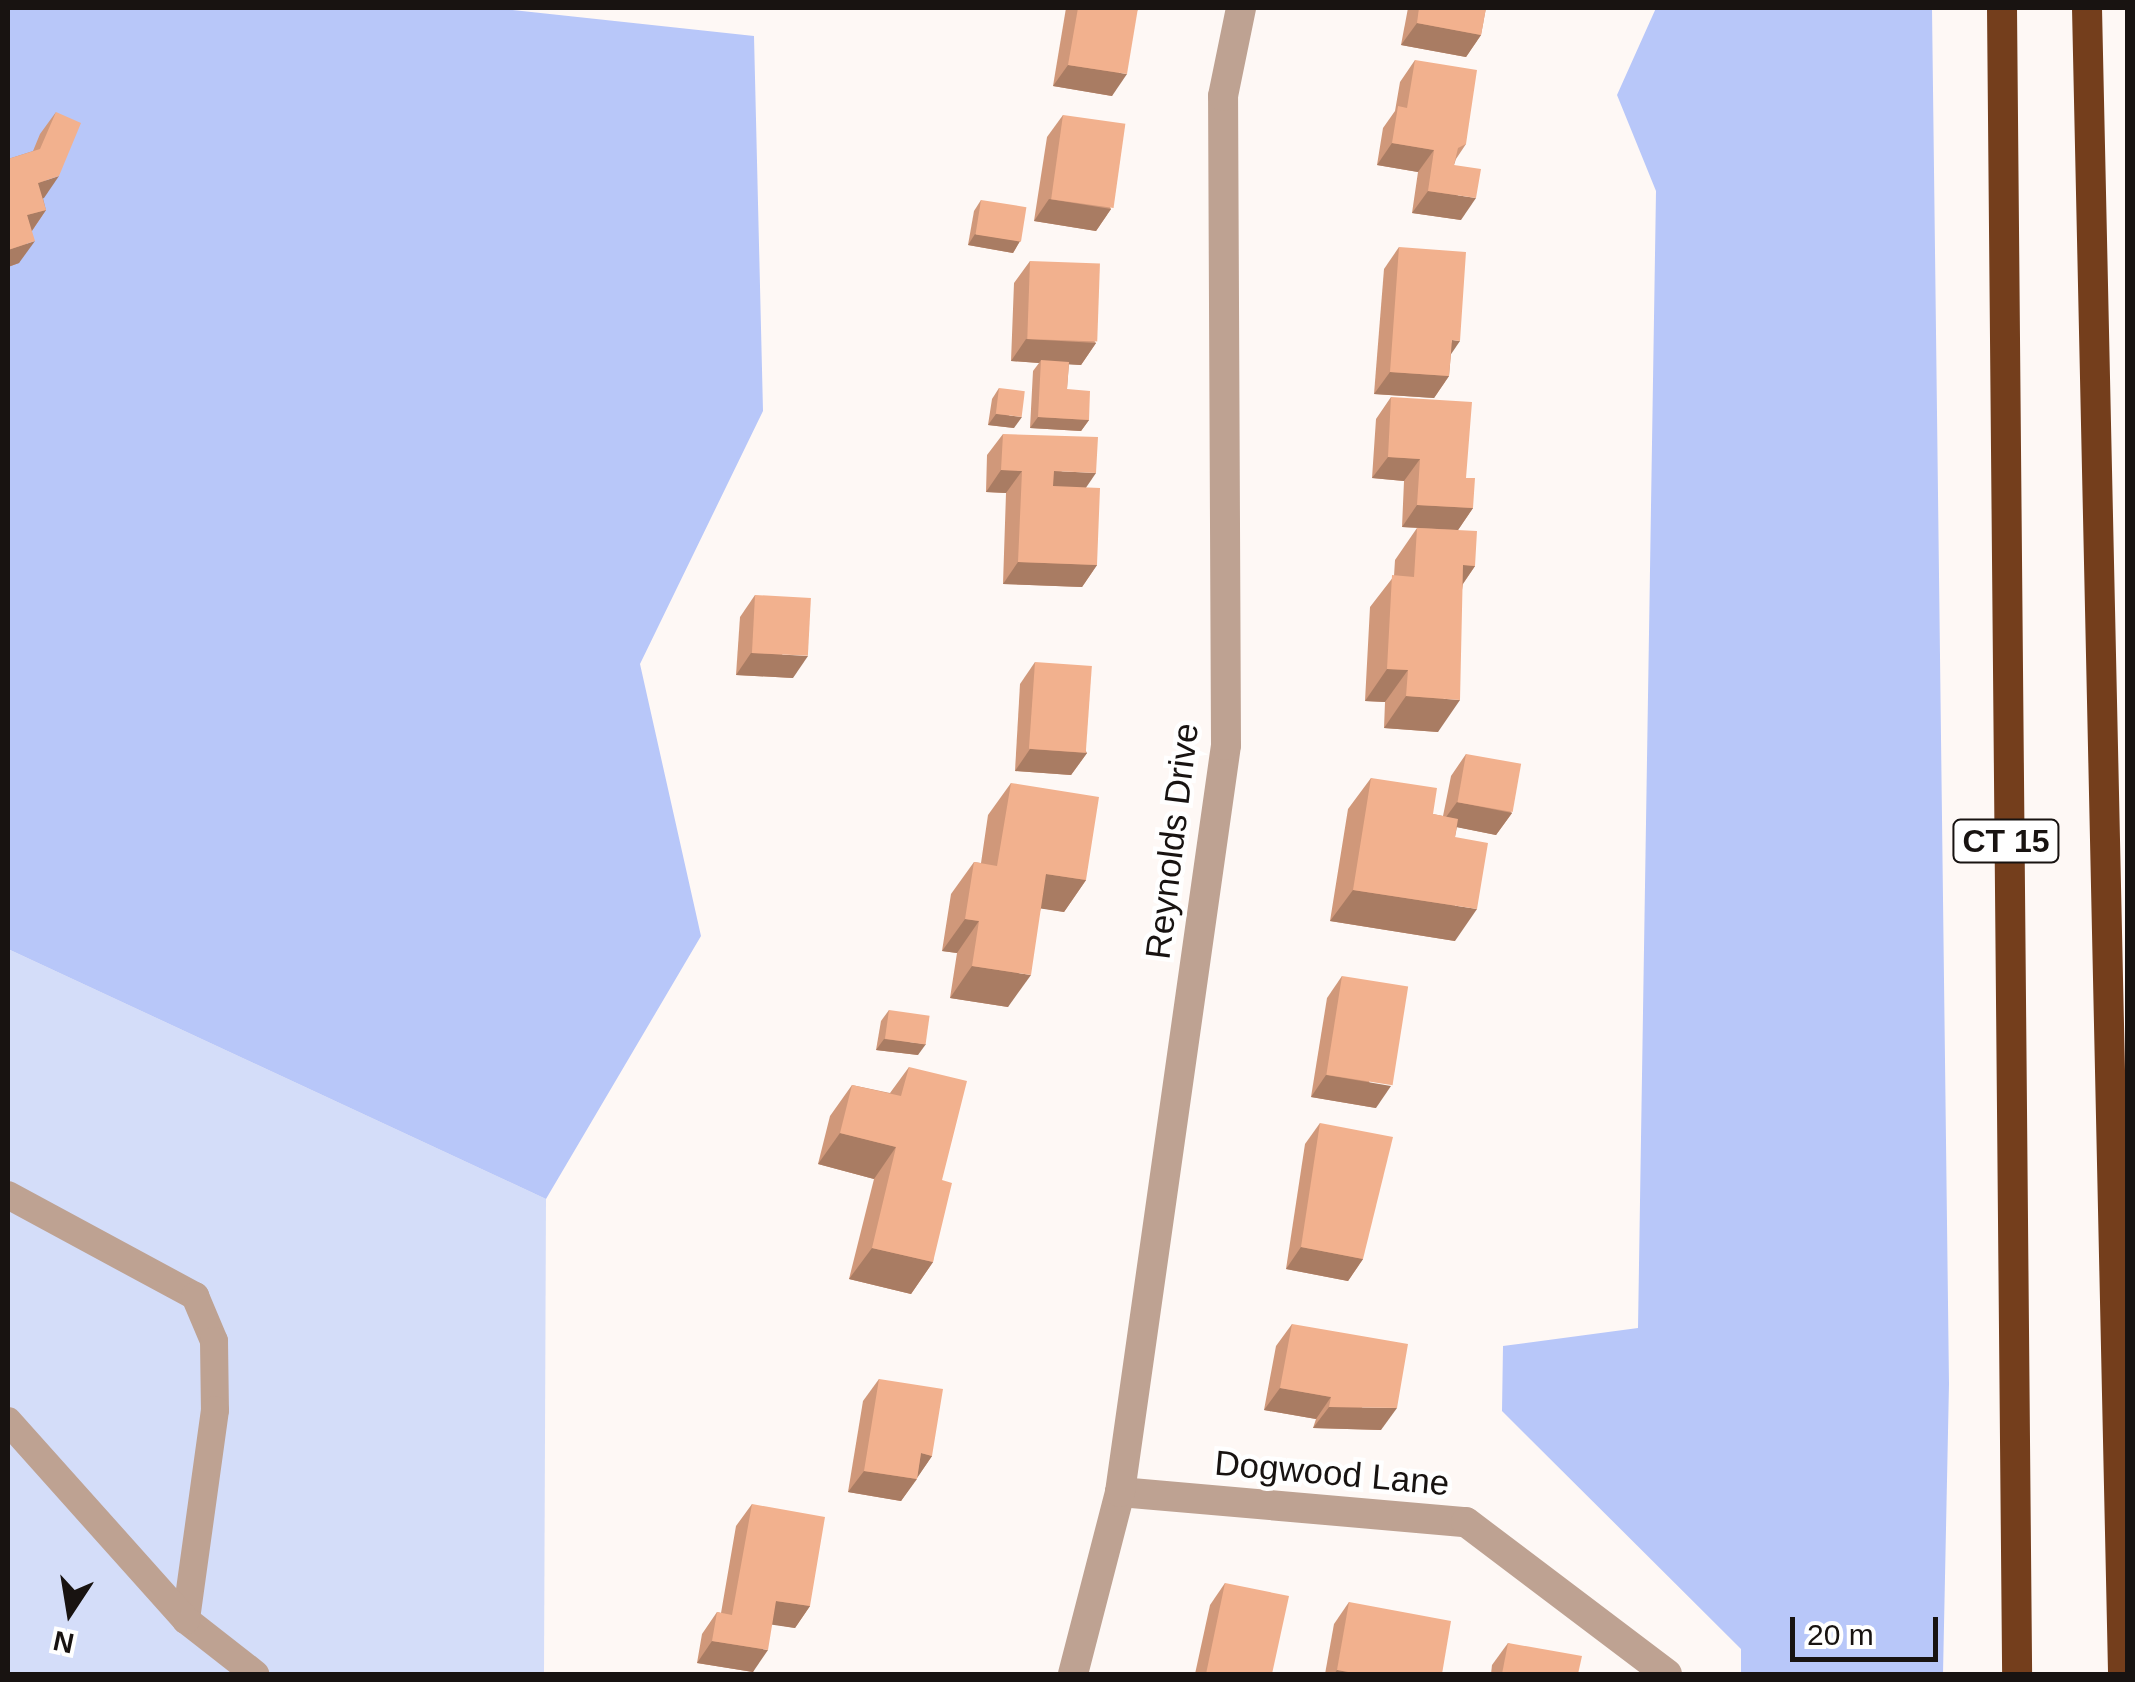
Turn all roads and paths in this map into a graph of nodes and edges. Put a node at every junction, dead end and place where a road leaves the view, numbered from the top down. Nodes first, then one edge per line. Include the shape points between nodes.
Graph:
1 (1241, 8) edge
2 (2002, 8) edge
3 (2087, 8) edge
4 (8, 1196) edge
5 (8, 1421) edge
6 (1120, 1492) junction
7 (186, 1620) junction
8 (255, 1674) edge
9 (1073, 1674) edge
10 (1667, 1674) edge
11 (2017, 1674) edge
12 (2124, 1674) edge

1 - 6 street, Reynolds Drive via 1223,96 1226,745
2 - 11 highway, CT 15
3 - 12 highway, CT 15
4 - 7 lane via 194,1296 214,1341 215,1410
5 - 7 lane
6 - 9 street, Reynolds Drive
6 - 10 street, Dogwood Lane via 1466,1522
7 - 8 lane

